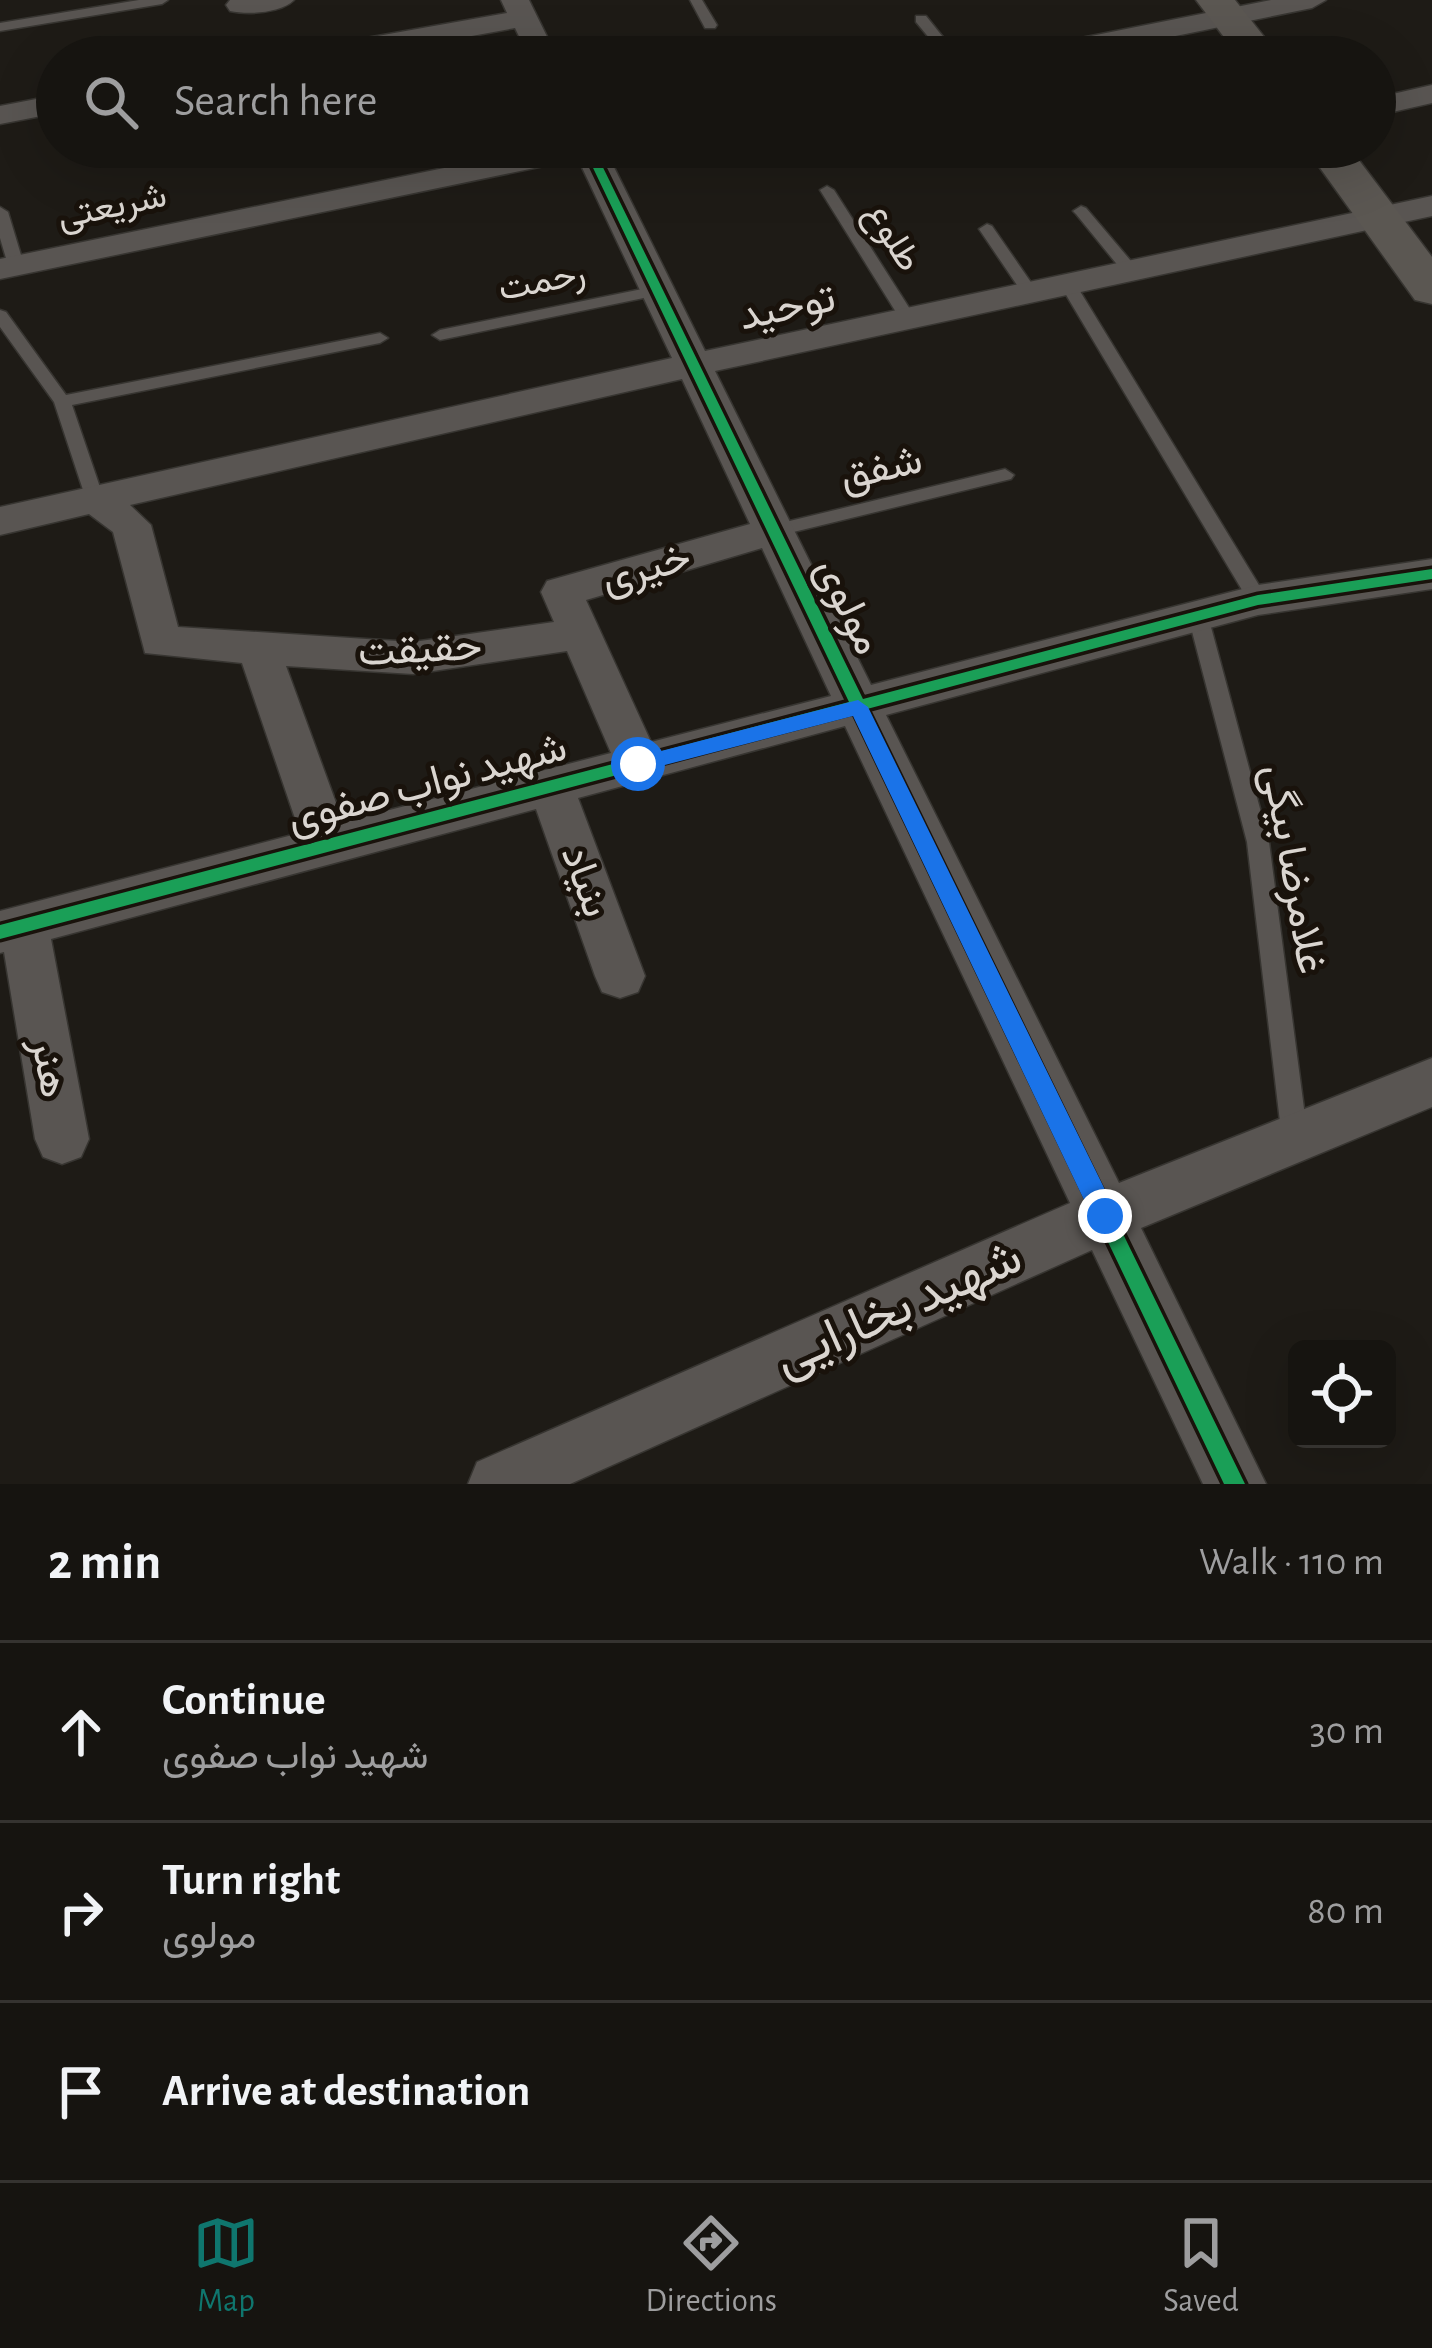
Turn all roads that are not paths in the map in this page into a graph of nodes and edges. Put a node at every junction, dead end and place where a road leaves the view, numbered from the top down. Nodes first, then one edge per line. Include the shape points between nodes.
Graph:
1 (162, 0) edge
2 (280, 0) edge
3 (696, 0) edge
4 (1312, 0) edge
5 (241, 5) dead end
6 (1222, 8) edge
7 (519, 9) edge
8 (921, 19) dead end
9 (710, 25) dead end
10 (0, 27) edge
11 (401, 36) edge
12 (532, 36) edge
13 (935, 36) edge
14 (1113, 36) edge
15 (1243, 36) edge
16 (1432, 94) edge
17 (1396, 102) edge
18 (36, 108) edge
19 (0, 115) edge
20 (488, 168) edge
21 (600, 168) edge
22 (1343, 168) edge
23 (827, 190) dead end
24 (1432, 206) edge
25 (0, 212) edge
26 (1082, 212) dead end
27 (1380, 218) junction
28 (987, 229) dead end
29 (8, 267) edge
30 (1130, 270) junction
31 (1067, 283) junction
32 (1432, 290) edge
33 (657, 291) junction
34 (1029, 291) junction
35 (0, 315) edge
36 (907, 317) junction
37 (440, 334) dead end
38 (380, 338) dead end
39 (692, 364) junction
40 (62, 401) junction
41 (1005, 475) dead end
42 (95, 500) junction
43 (0, 521) edge
44 (772, 530) junction
45 (1432, 574) edge
46 (1258, 600) junction
47 (1198, 616) junction
48 (582, 633) junction
49 (258, 648) junction
50 (858, 707) junction
51 (638, 764) junction
52 (551, 787) junction
53 (328, 846) junction
54 (12, 929) edge
55 (620, 976) dead end
56 (1432, 1082) edge
57 (62, 1139) dead end
58 (1295, 1139) junction
59 (1105, 1216) junction
60 (499, 1484) edge
61 (1235, 1484) edge

1 - 10 lane
2 - 5 street
3 - 9 lane
4 - 6 street
6 - 14 street
6 - 15 street
7 - 11 street
7 - 12 street
8 - 13 lane
16 - 17 street
18 - 19 street
20 - 29 street, شریعتی
21 - 33 street, مولوی
22 - 27 street
23 - 36 lane, طلوع
24 - 27 street, توحید
25 - 29 lane
26 - 30 lane
27 - 30 street, توحید
27 - 32 street
28 - 34 lane
30 - 31 street, توحید
31 - 34 street, توحید
31 - 46 lane
33 - 37 lane, رحمت
33 - 39 street, مولوی
34 - 36 street, توحید
35 - 40 lane, حقیقت
36 - 39 street, توحید
38 - 40 lane
39 - 42 street, توحید
39 - 44 street, مولوی
40 - 42 lane, حقیقت
41 - 44 lane, شفق
42 - 43 street, توحید
42 - 49 street, حقیقت via 131,526 160,642
44 - 48 street, خیری via 562,592
44 - 50 street, مولوی
45 - 46 street, شهید نواب صفوی
46 - 47 street, شهید نواب صفوی
47 - 50 street, شهید نواب صفوی
47 - 58 lane, غلامرضا بیگی via 1258,842
48 - 49 street, حقیقت via 413,658
48 - 51 street, خیری
49 - 53 street
50 - 51 street, شهید نواب صفوی
50 - 59 street, مولوی
51 - 52 street, شهید نواب صفوی
52 - 53 street, شهید نواب صفوی
52 - 55 street, بنیاد
53 - 54 street, شهید نواب صفوی
54 - 57 street, هنر
56 - 58 street, شهید بخارایی
58 - 59 street, شهید بخارایی
59 - 60 street, شهید بخارایی
59 - 61 street, مولوی

